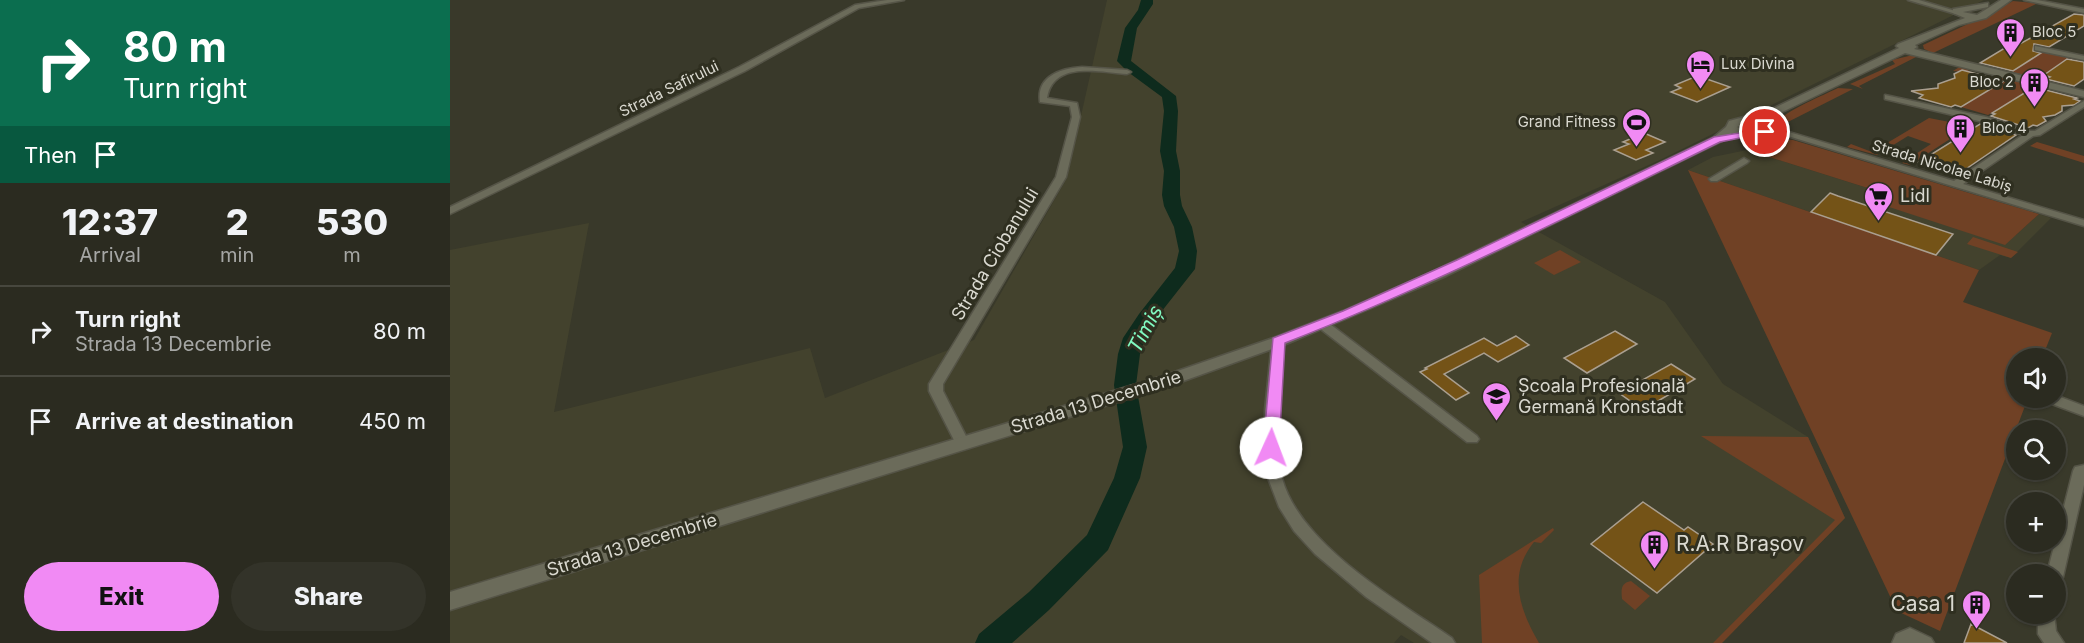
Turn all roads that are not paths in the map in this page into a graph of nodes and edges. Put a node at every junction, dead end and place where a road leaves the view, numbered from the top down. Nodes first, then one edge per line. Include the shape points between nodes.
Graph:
1 (869, 0) edge
2 (901, 0) edge
3 (1911, 0) edge
4 (1996, 0) edge
5 (2007, 0) edge
6 (2027, 0) edge
7 (857, 6) junction
8 (2084, 11) edge
9 (1960, 14) junction
10 (1981, 16) junction
11 (1915, 42) junction
12 (2038, 48) dead end
13 (1906, 50) junction
14 (1892, 54) junction
15 (2084, 58) edge
16 (1127, 72) dead end
17 (2084, 94) edge
18 (1888, 97) dead end
19 (2084, 103) edge
20 (1772, 113) junction
21 (1736, 125) junction
22 (1761, 129) junction
23 (1745, 134) junction
24 (2030, 134) junction
25 (1718, 139) junction
26 (1744, 161) dead end
27 (1714, 179) dead end
28 (1955, 185) junction
29 (450, 212) edge
30 (2084, 223) edge
31 (1322, 324) junction
32 (1278, 341) junction
33 (2066, 404) edge
34 (2084, 411) edge
35 (1472, 439) dead end
36 (963, 444) junction
37 (2084, 470) edge
38 (2058, 564) edge
39 (450, 601) edge
40 (2046, 624) edge
41 (1446, 643) edge
42 (1901, 643) edge
43 (1925, 643) edge
44 (2055, 643) edge

1 - 7 street
2 - 7 street, Strada Safirului
3 - 9 street
4 - 9 main road, Strada 13 Decembrie
5 - 10 main road, Strada 13 Decembrie
6 - 8 street
7 - 29 street, Strada Safirului via 742,69
9 - 10 main road, Strada 13 Decembrie
9 - 10 main road
9 - 11 main road, Strada 13 Decembrie
11 - 13 main road, Strada 13 Decembrie
11 - 14 main road, Strada 13 Decembrie via 1893,50
12 - 15 street
13 - 14 main road, Strada 13 Decembrie
13 - 17 main road
14 - 20 main road, Strada 13 Decembrie
16 - 36 street, Strada Ciobanului via 1067,70 1054,76 1045,87 1043,100 1074,105 1076,117 1061,177 936,384
18 - 24 street
19 - 24 street via 2037,134
20 - 21 main road, Strada 13 Decembrie
20 - 22 main road, Strada 13 Decembrie
21 - 22 main road
21 - 23 main road, Strada 13 Decembrie
21 - 25 main road, Strada 13 Decembrie
22 - 23 main road, Strada 13 Decembrie
22 - 28 street, Strada Nicolae Labiș
23 - 25 main road, Strada 13 Decembrie
24 - 28 street
25 - 31 main road, Strada 13 Decembrie via 1523,234
26 - 27 street
28 - 30 street, Strada Nicolae Labiș
31 - 32 main road, Strada 13 Decembrie
31 - 35 street
32 - 36 main road, Strada 13 Decembrie via 1169,380
32 - 41 street via 1271,448 1275,480 1287,510 1305,536 1334,562
33 - 34 street
36 - 39 main road, Strada 13 Decembrie
37 - 38 street via 2080,471
40 - 44 street via 2047,634
42 - 43 street via 1910,636

